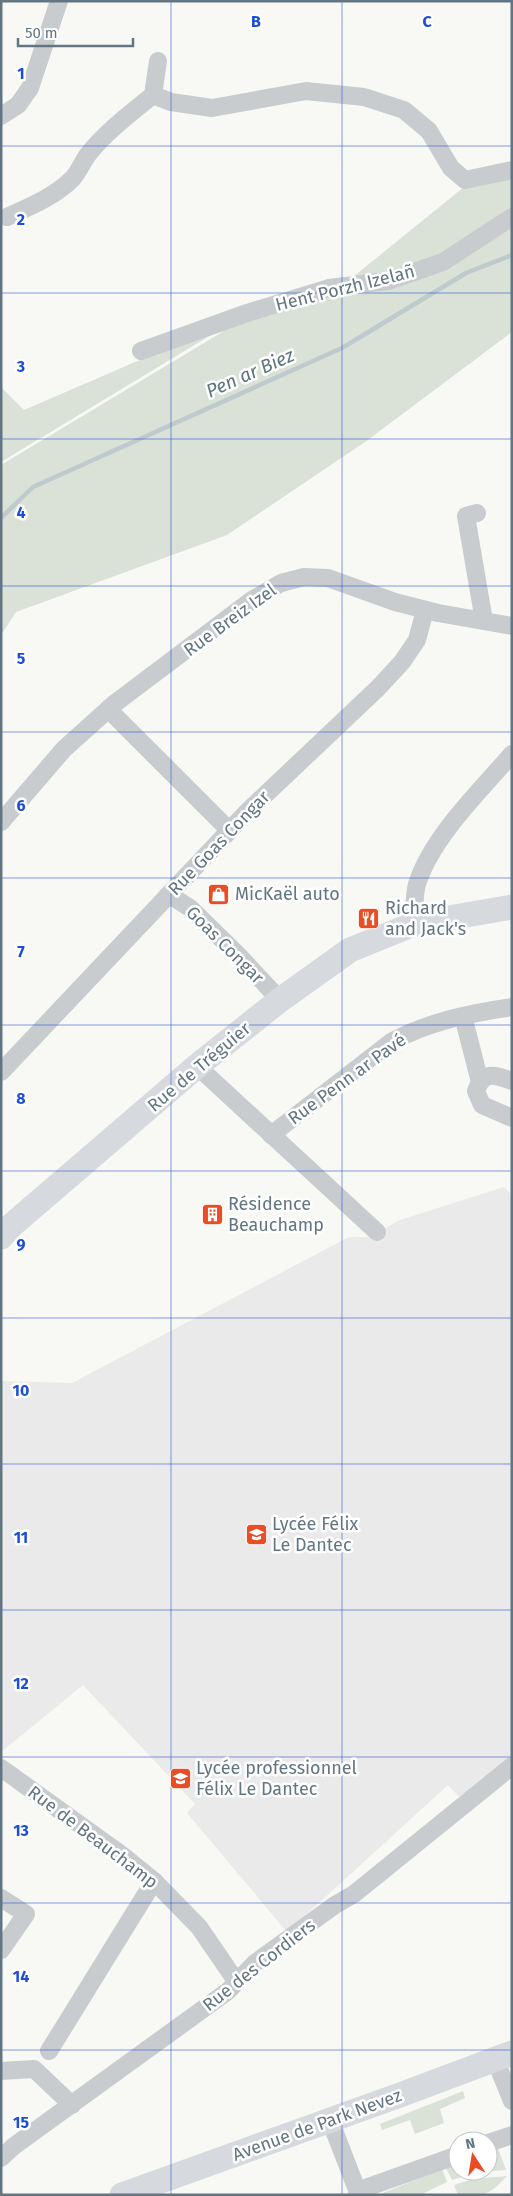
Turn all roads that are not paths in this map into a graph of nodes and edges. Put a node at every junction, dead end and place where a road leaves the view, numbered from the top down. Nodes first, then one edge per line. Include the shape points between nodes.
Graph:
1 (59, 1) edge
2 (158, 61) dead end
3 (153, 95) junction
4 (1, 116) edge
5 (512, 170) edge
6 (6, 217) dead end
7 (512, 218) edge
8 (141, 350) dead end
9 (478, 514) dead end
10 (425, 610) junction
11 (484, 621) junction
12 (512, 626) edge
13 (108, 710) junction
14 (512, 754) edge
15 (1, 822) edge
16 (230, 830) junction
17 (167, 896) junction
18 (512, 907) edge
19 (414, 924) junction
20 (280, 1000) junction
21 (512, 1007) edge
22 (463, 1016) junction
23 (197, 1066) junction
24 (1, 1072) edge
25 (512, 1081) edge
26 (480, 1082) junction
27 (512, 1118) edge
28 (271, 1135) junction
29 (7, 1226) edge
30 (377, 1232) dead end
31 (512, 1766) edge
32 (1, 1768) edge
33 (154, 1881) junction
34 (1, 1898) edge
35 (1, 1950) edge
36 (236, 1981) junction
37 (49, 2051) dead end
38 (504, 2056) edge
39 (1, 2071) edge
40 (512, 2101) edge
41 (72, 2105) junction
42 (330, 2120) junction
43 (512, 2135) edge
44 (498, 2140) edge
45 (1, 2158) edge
46 (448, 2158) edge
47 (358, 2193) edge
48 (122, 2195) edge

1 - 4 street via 30,88 18,105
2 - 3 street
3 - 5 street via 171,102 212,108 306,91 364,97 404,110 429,132 451,168 466,180
3 - 6 street via 111,130 90,152 73,178 51,194
7 - 8 street, Hent Porzh Izelañ via 443,262 388,281 329,288
9 - 11 street via 466,516
10 - 11 street, Rue Breiz Izel
10 - 13 street, Rue Breiz Izel via 328,578 304,577 281,583 252,600
10 - 16 street, Rue Goas Congar via 417,640 402,662
11 - 12 street, Rue Breiz Izel
13 - 15 street, Rue Breiz Izel via 64,749
13 - 16 street
14 - 19 street via 448,829 428,859 417,883
16 - 17 street, Rue Goas Congar
17 - 20 street, Goas Congar via 190,908
17 - 24 street, Rue Goas Congar
18 - 19 main road, Rue de Tréguier
19 - 20 main road, Rue de Tréguier via 350,950
20 - 23 main road, Rue de Tréguier
21 - 22 street, Rue Penn ar Pavé
22 - 26 street
22 - 28 street, Rue Penn ar Pavé via 426,1025 391,1042
23 - 28 street, Rue Penn ar Pavé
23 - 29 main road, Rue de Tréguier
25 - 26 street via 492,1075
26 - 27 street via 476,1090 482,1105
28 - 30 street, Rue Penn ar Pavé
31 - 36 street, Rue des Cordiers via 354,1894 255,1963
32 - 33 street, Rue de Beauchamp
33 - 36 street, Rue de Beauchamp via 199,1927
33 - 37 street
34 - 35 street via 26,1914
36 - 41 street, Rue des Cordiers via 228,1991
38 - 40 street
38 - 42 main road, Avenue de Park Nevez
39 - 41 street via 34,2069
41 - 45 street, Rue des Cordiers
42 - 47 street
42 - 48 main road, Avenue de Park Nevez
43 - 44 street
46 - 47 street

